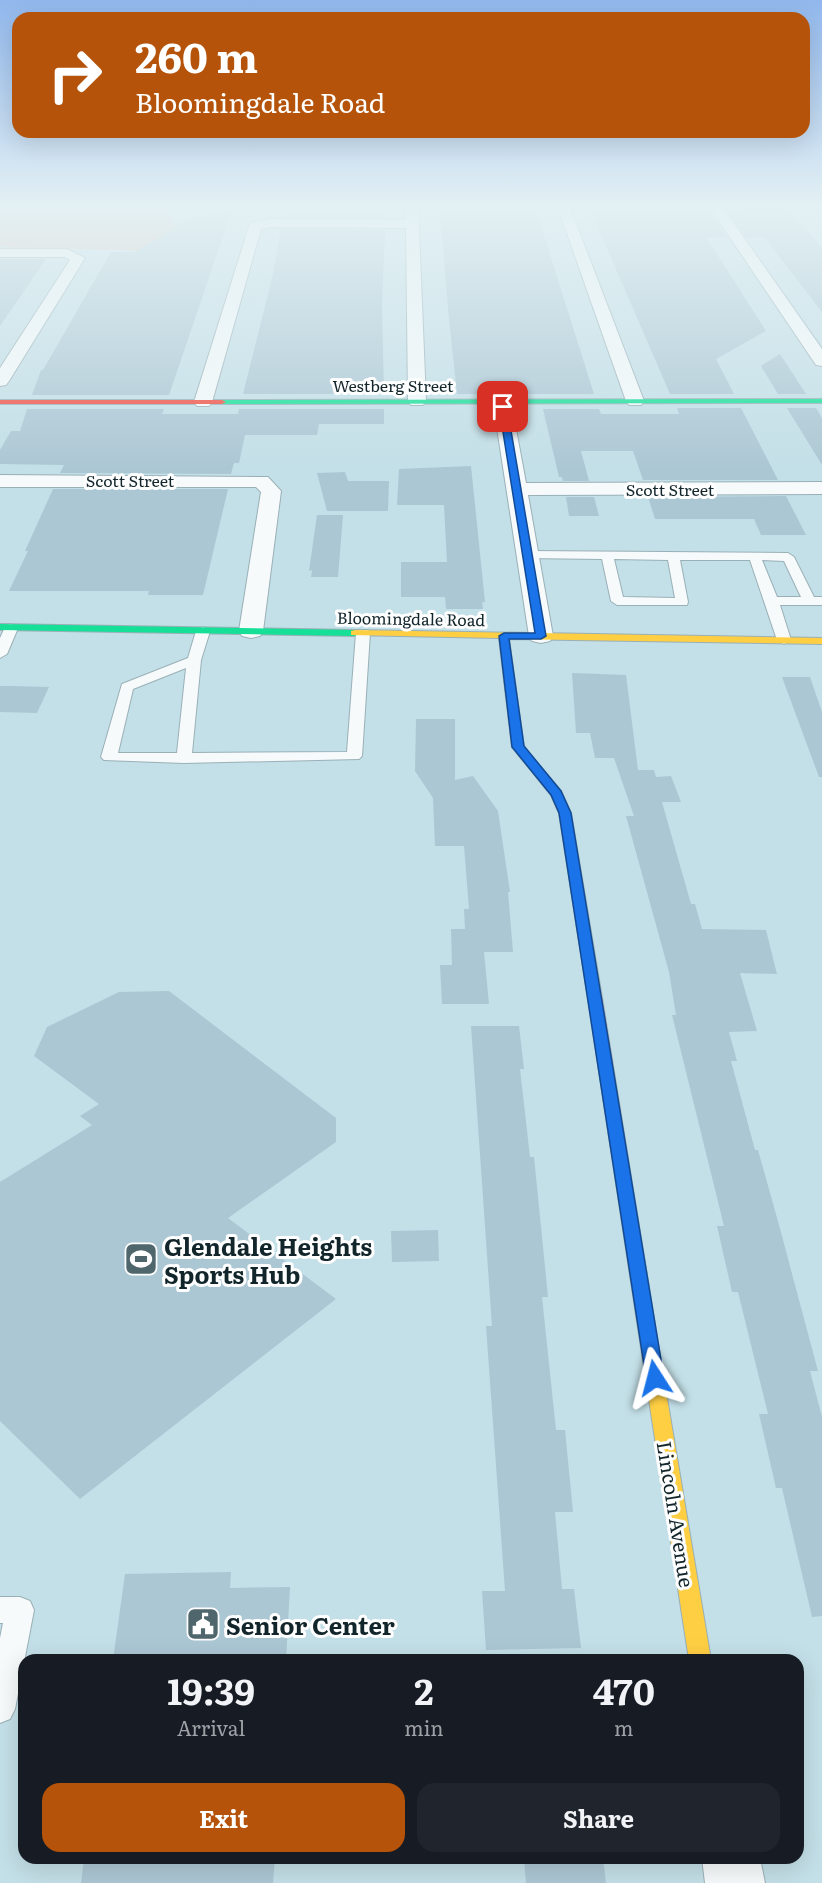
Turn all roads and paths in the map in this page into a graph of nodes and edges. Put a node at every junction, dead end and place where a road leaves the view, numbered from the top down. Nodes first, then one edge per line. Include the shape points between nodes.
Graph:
1 (56, 293) edge
2 (235, 293) edge
3 (415, 293) edge
4 (595, 293) edge
5 (774, 293) edge
6 (822, 362) edge
7 (0, 381) edge
8 (417, 401) junction
9 (635, 401) junction
10 (822, 401) edge
11 (0, 402) edge
12 (203, 402) junction
13 (502, 402) junction
14 (0, 481) edge
15 (822, 488) edge
16 (518, 489) junction
17 (528, 555) junction
18 (607, 555) junction
19 (673, 555) junction
20 (754, 556) junction
21 (772, 601) junction
22 (815, 601) edge
23 (5, 627) edge
24 (203, 631) junction
25 (251, 631) junction
26 (363, 633) junction
27 (504, 636) junction
28 (541, 636) junction
29 (784, 640) junction
30 (822, 641) edge
31 (0, 654) edge
32 (194, 660) junction
33 (184, 758) junction
34 (0, 1610) edge
35 (699, 1654) edge
36 (0, 1708) edge
37 (732, 1864) edge
38 (735, 1883) edge

1 - 7 street
2 - 12 street
3 - 8 street
4 - 9 street
5 - 6 street
8 - 12 street, Westberg Street
8 - 13 street, Westberg Street
9 - 10 street, Westberg Street
9 - 13 street, Westberg Street
11 - 12 street, Westberg Street
13 - 16 street
14 - 25 street, Scott Street via 261,481 272,491
15 - 16 street, Scott Street
16 - 17 street
17 - 18 lane
17 - 28 street
18 - 19 lane
18 - 19 lane via 617,601 682,602
19 - 20 lane
20 - 21 lane
20 - 22 lane via 788,557
21 - 22 lane
21 - 29 lane
23 - 24 street, Bloomingdale Road
23 - 31 lane
24 - 25 street, Bloomingdale Road
24 - 32 lane
25 - 26 street, Bloomingdale Road
26 - 27 street, Bloomingdale Road
26 - 33 lane via 354,756
27 - 28 street, Bloomingdale Road
27 - 35 street, Lincoln Avenue via 518,747 557,794 565,813
28 - 29 street, Bloomingdale Road
29 - 30 street, Bloomingdale Road
32 - 33 lane
32 - 33 lane via 127,687 109,757
34 - 36 lane via 20,1610
37 - 38 street

